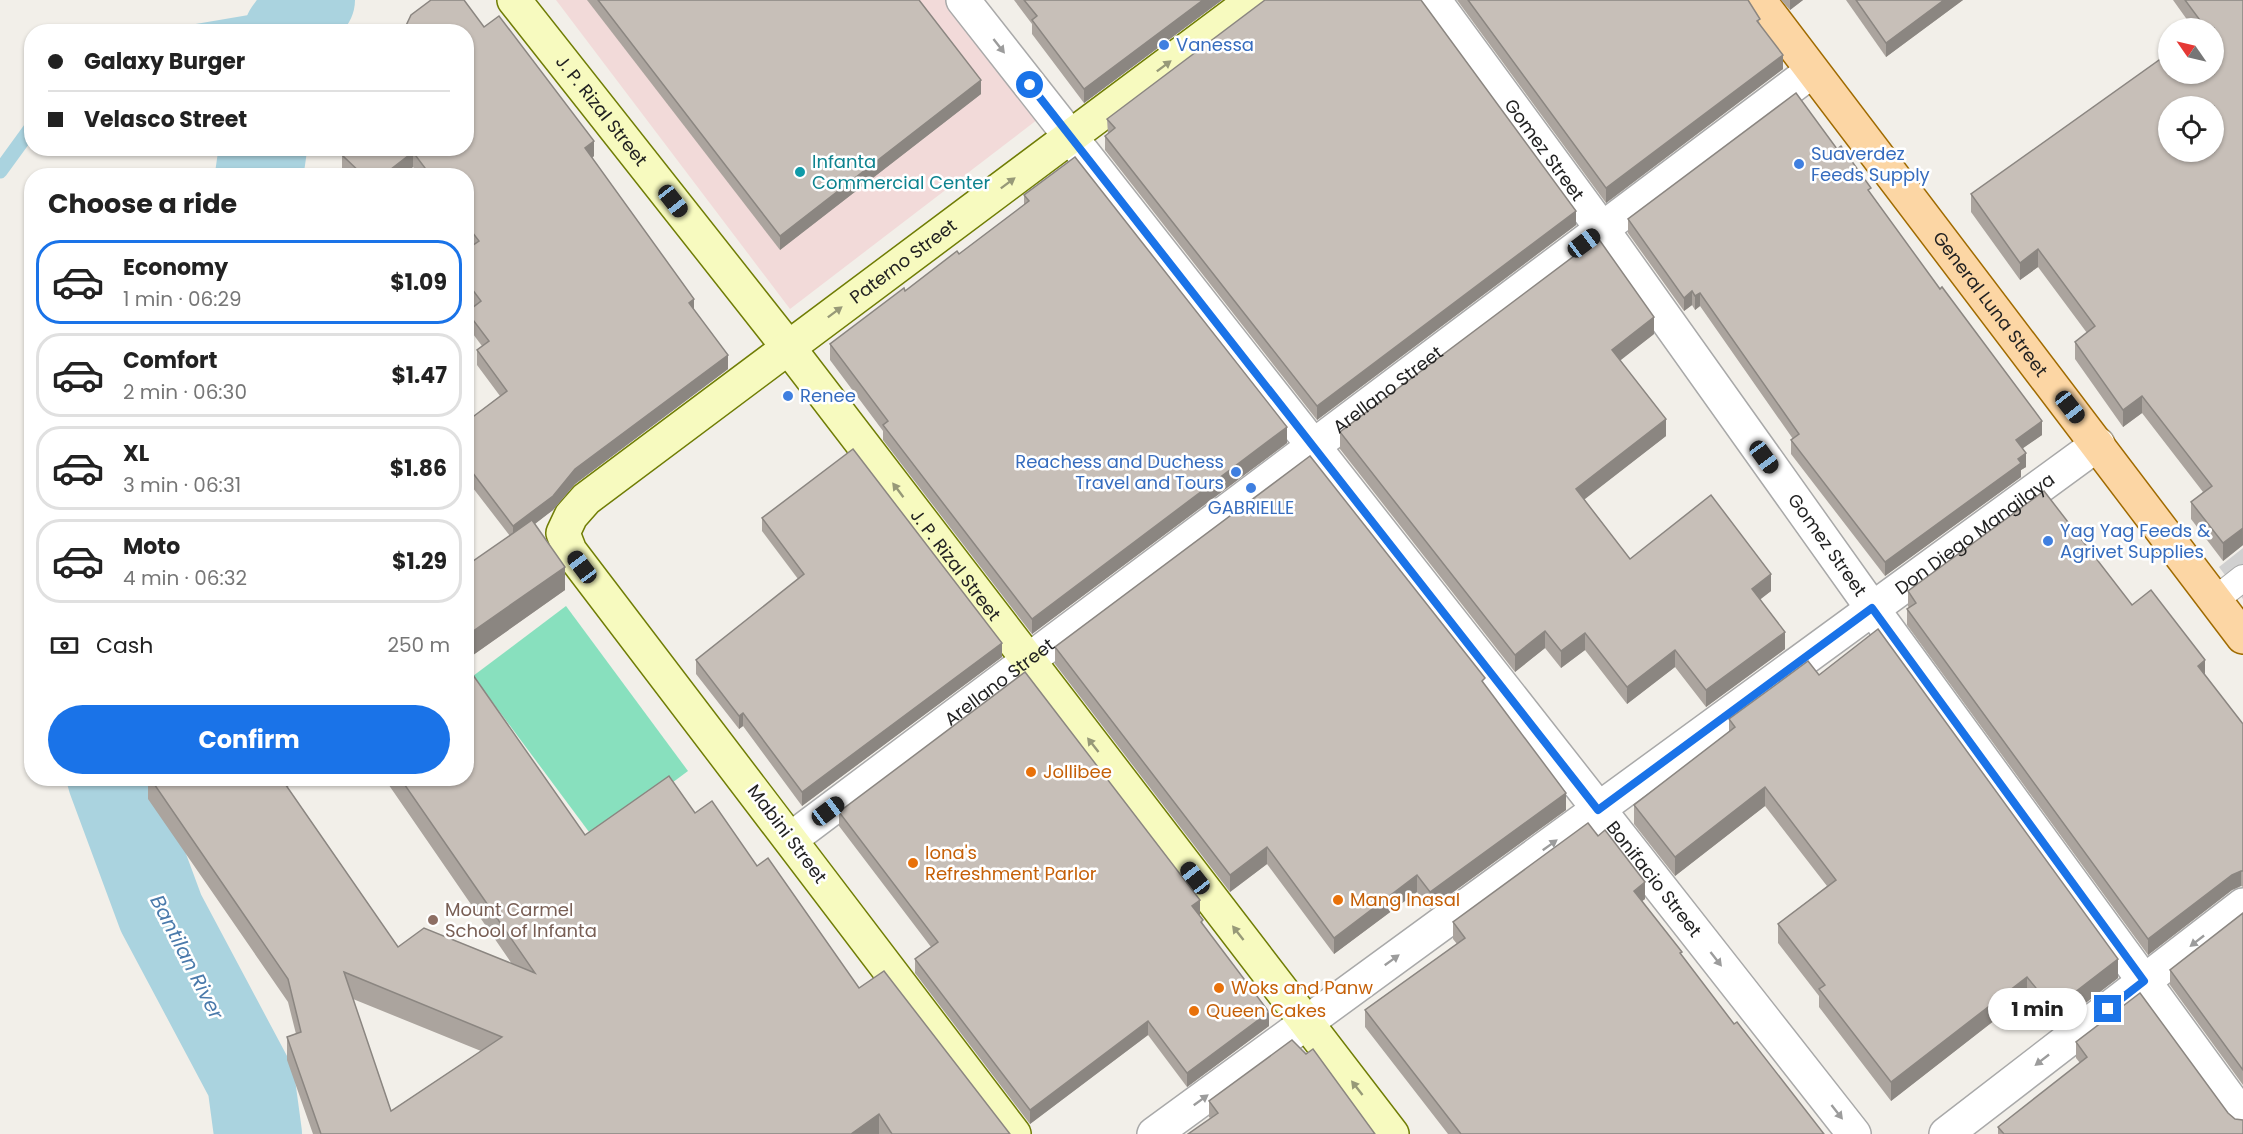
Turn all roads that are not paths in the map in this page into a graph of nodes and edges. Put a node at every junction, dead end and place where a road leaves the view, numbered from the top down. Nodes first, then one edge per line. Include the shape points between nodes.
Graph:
1 (514, 0) edge
2 (963, 0) edge
3 (1253, 0) edge
4 (1434, 0) edge
5 (1759, 0) edge
6 (1812, 71) junction
7 (1070, 136) junction
8 (1602, 229) junction
9 (788, 347) junction
10 (2098, 444) junction
11 (1314, 446) junction
12 (564, 533) joint
13 (2243, 578) edge
14 (2215, 600) junction
15 (1872, 608) junction
16 (2243, 637) edge
17 (1028, 660) junction
18 (1598, 810) junction
19 (792, 839) junction
20 (2243, 905) edge
21 (2144, 981) junction
22 (1307, 1022) junction
23 (2243, 1117) edge
24 (1014, 1134) edge
25 (1154, 1134) edge
26 (1392, 1134) edge
27 (1854, 1134) edge
28 (1946, 1134) edge

1 - 9 street, J. P. Rizal Street
2 -> 7 street, Bonifacio Street
7 -> 3 street, Paterno Street
4 - 8 street, Gomez Street
5 - 6 main road, General Luna Street
6 - 8 street, Arellano Street
6 - 10 main road, General Luna Street
9 -> 7 street, Paterno Street
7 - 11 street, Bonifacio Street
8 - 11 street, Arellano Street
8 - 15 street, Gomez Street
9 - 12 street, Paterno Street via 586,499 571,516
17 -> 9 street, J. P. Rizal Street
10 - 14 main road, General Luna Street
10 - 15 street, Don Diego Mangilaya
11 - 17 street, Arellano Street
11 - 18 street, Bonifacio Street
12 - 19 street, Mabini Street via 570,551
13 - 14 lane
14 - 16 main road, General Luna Street
15 - 18 street, Don Diego Mangilaya
15 - 21 street, Gomez Street
17 - 19 street, Arellano Street
22 -> 17 street, J. P. Rizal Street
22 -> 18 street, Don Diego Mangilaya
18 -> 27 street, Bonifacio Street
19 - 24 street, Mabini Street
20 -> 21 street
21 - 23 street, Gomez Street
21 -> 28 street
25 -> 22 street, Don Diego Mangilaya
26 -> 22 street, J. P. Rizal Street

